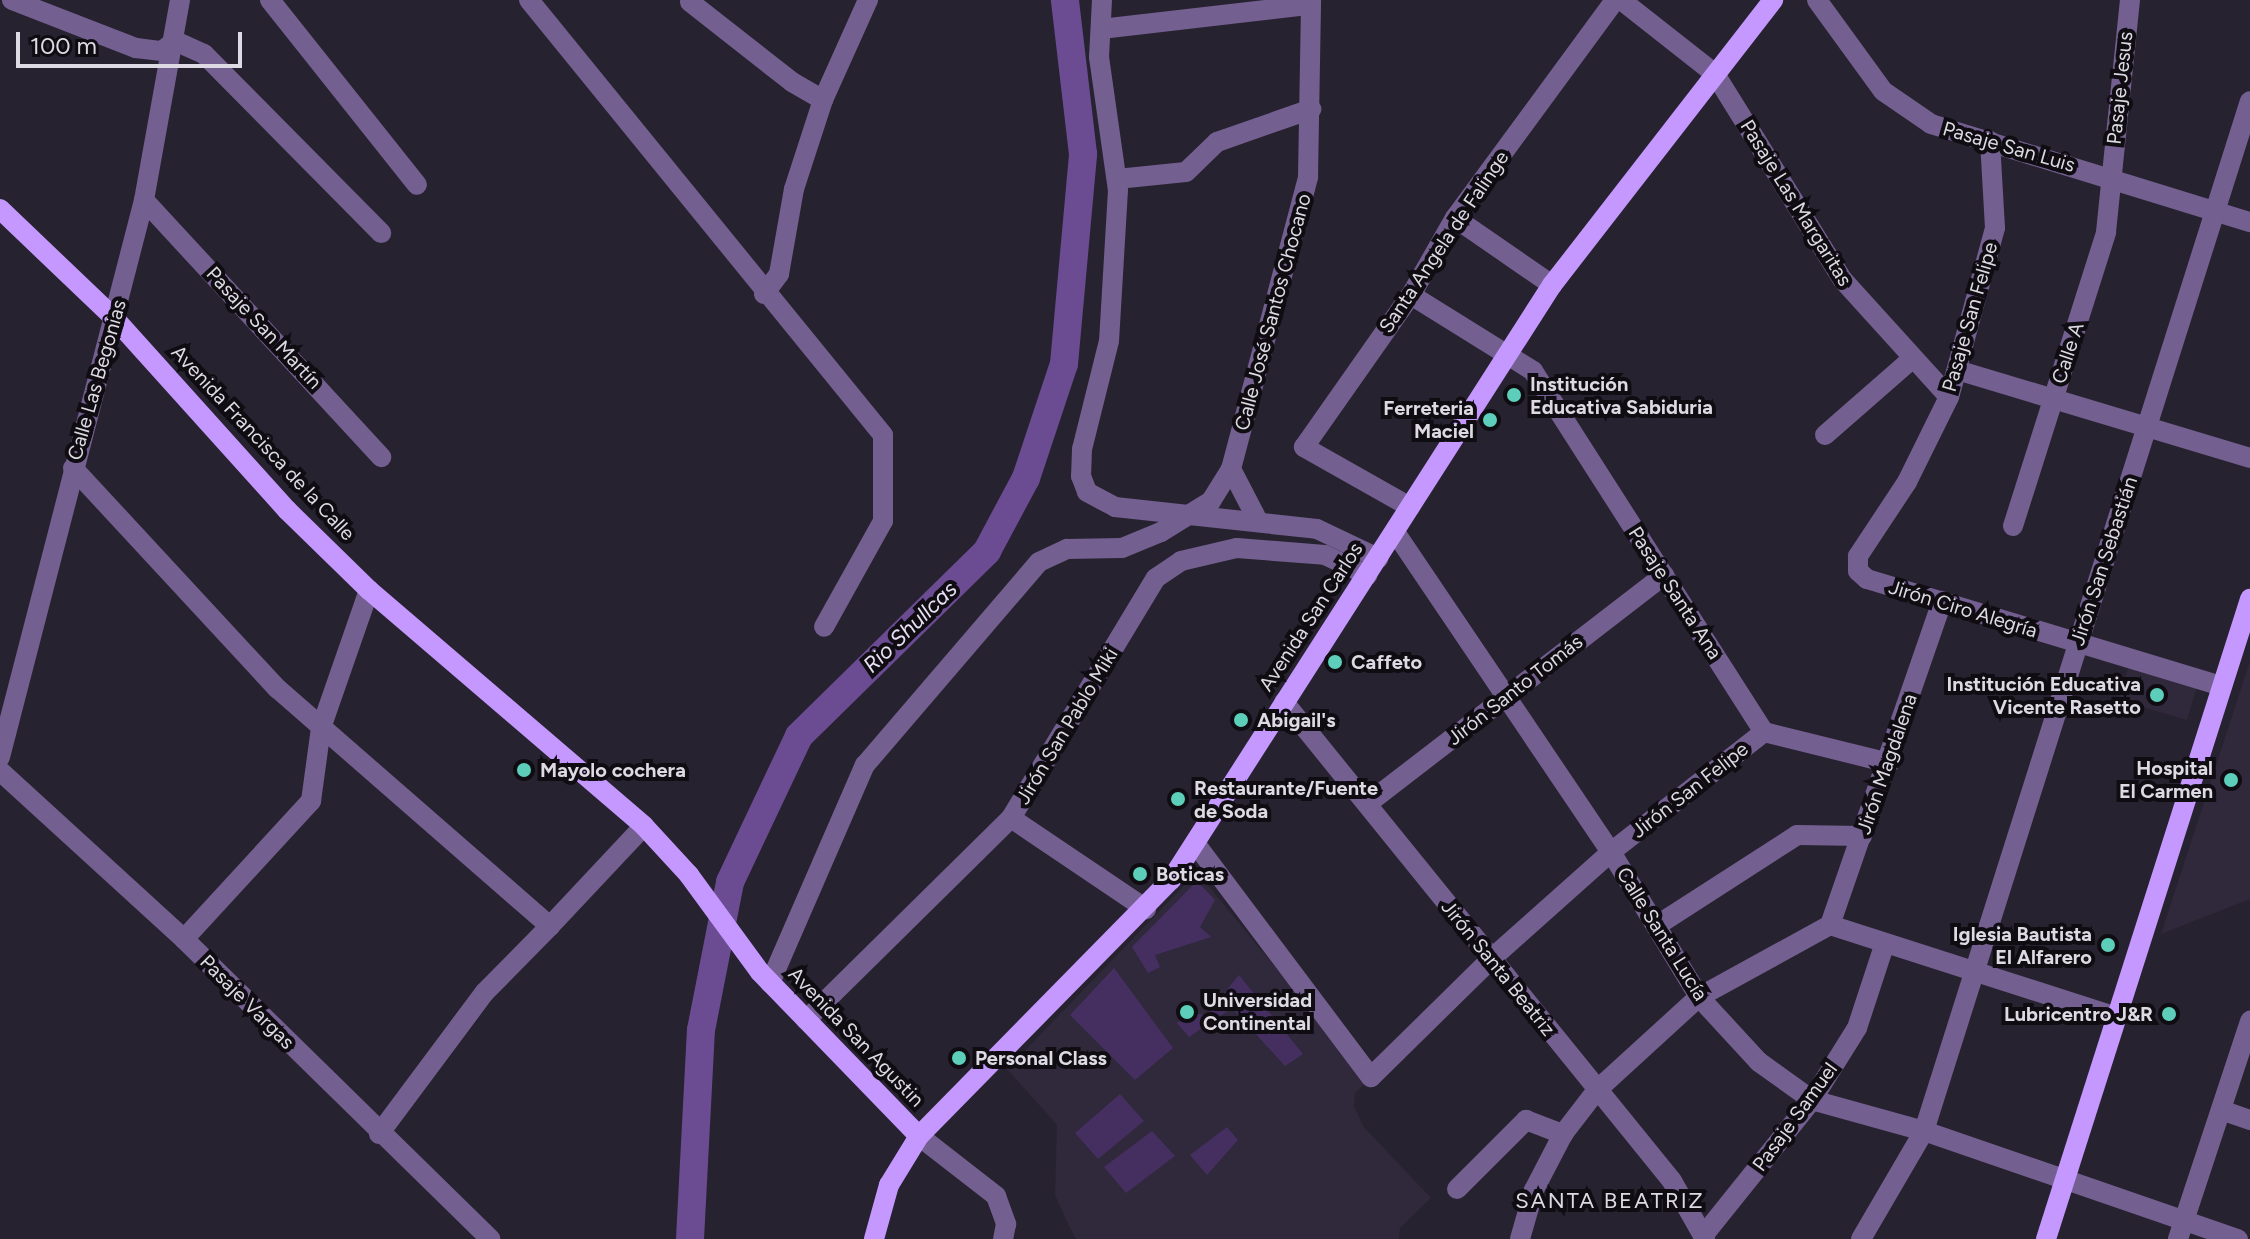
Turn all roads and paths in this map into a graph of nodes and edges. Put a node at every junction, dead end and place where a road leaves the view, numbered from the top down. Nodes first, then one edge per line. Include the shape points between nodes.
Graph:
1 (12, 0) edge
2 (180, 0) edge
3 (270, 0) edge
4 (529, 0) edge
5 (868, 0) edge
6 (1102, 0) edge
7 (1618, 0) edge
8 (1773, 0) edge
9 (1817, 0) edge
10 (2130, 0) edge
11 (690, 2) edge
12 (1310, 2) edge
13 (1101, 29) junction
14 (175, 41) junction
15 (1715, 74) junction
16 (823, 100) junction
17 (2250, 101) edge
18 (1311, 109) junction
19 (1990, 141) junction
20 (2111, 177) junction
21 (1117, 179) junction
22 (417, 185) dead end
23 (144, 200) junction
24 (0, 209) edge
25 (2215, 211) junction
26 (1455, 218) junction
27 (2250, 222) edge
28 (381, 233) dead end
29 (1552, 285) junction
30 (764, 294) junction
31 (1411, 295) junction
32 (115, 319) junction
33 (1510, 352) junction
34 (1913, 358) junction
35 (1957, 370) junction
36 (1949, 397) junction
37 (2053, 399) junction
38 (2147, 427) junction
39 (1825, 435) dead end
40 (381, 457) dead end
41 (2250, 458) edge
42 (73, 468) junction
43 (1231, 469) junction
44 (1410, 507) junction
45 (1191, 514) junction
46 (1258, 521) junction
47 (2013, 526) dead end
48 (1395, 532) junction
49 (1856, 565) joint
50 (1372, 566) junction
51 (1664, 575) junction
52 (369, 590) junction
53 (2250, 599) edge
54 (1942, 601) junction
55 (824, 627) dead end
56 (2078, 644) junction
57 (2222, 686) junction
58 (1506, 696) junction
59 (1284, 702) junction
60 (321, 728) junction
61 (1764, 732) junction
62 (0, 757) edge
63 (1889, 763) junction
64 (0, 771) edge
65 (1367, 804) junction
66 (1011, 818) junction
67 (644, 826) junction
68 (1862, 836) junction
69 (1195, 843) junction
70 (1611, 852) junction
71 (689, 875) joint
72 (1146, 909) junction
73 (1830, 925) junction
74 (550, 926) junction
75 (1656, 926) junction
76 (184, 939) junction
77 (1885, 943) junction
78 (1491, 959) junction
79 (1974, 972) junction
80 (765, 977) junction
81 (1699, 997) junction
82 (2117, 1017) junction
83 (806, 1020) junction
84 (2250, 1021) edge
85 (1597, 1090) junction
86 (1812, 1100) junction
87 (2221, 1110) junction
88 (2250, 1120) edge
89 (1924, 1131) junction
90 (379, 1134) junction
91 (1563, 1134) junction
92 (919, 1136) junction
93 (2065, 1183) junction
94 (1457, 1189) dead end
95 (2181, 1230) edge
96 (1704, 1237) edge
97 (490, 1239) edge
98 (874, 1239) edge
99 (1003, 1239) edge
100 (1520, 1239) edge
101 (1861, 1239) edge
102 (2046, 1239) edge
103 (2238, 1239) edge

1 - 14 street via 152,52
2 - 14 street, Calle Las Begonias
3 - 22 street
4 - 30 street
5 - 16 street
6 - 13 street
7 - 15 street
7 - 26 street, Santa Angela de Falinge
8 - 15 main road, Avenida San Carlos
9 - 19 street, Pasaje San Luis via 1883,91 1906,110 1931,124
10 - 20 street, Pasaje Jesus
11 - 16 street
12 - 13 street
12 - 18 street, Calle José Santos Chocano
13 - 21 street via 1099,57
14 - 23 street, Calle Las Begonias
14 - 28 street via 204,54
15 - 29 main road, Avenida San Carlos
15 - 34 street, Pasaje Las Margaritas via 1842,279
16 - 30 street via 794,189 779,274
17 - 25 street, Jirón San Sebastián
18 - 21 street via 1217,142 1186,172
18 - 43 street, Calle José Santos Chocano via 1308,177 1299,224 1269,313
19 - 20 street, Pasaje San Luis
19 - 35 street, Pasaje San Felipe via 1995,228
20 - 25 street, Pasaje San Luis
20 - 37 street, Calle A via 2106,232
21 - 45 street via 1109,341 1082,449 1081,476 1087,492 1115,507
23 - 32 street, Calle Las Begonias
23 - 40 street, Pasaje San Martín
24 - 32 main road, Avenida Francisca de la Calle
25 - 27 street, Pasaje San Luis
25 - 38 street, Jirón San Sebastián
26 - 29 street
26 - 31 street, Santa Angela de Falinge
29 - 33 main road, Avenida San Carlos
30 - 55 street via 848,389 883,439 883,521
31 - 33 street, Pasaje Santa Ana
31 - 44 street, Santa Angela de Falinge via 1304,447
32 - 42 street, Calle Las Begonias
32 - 52 main road, Avenida Francisca de la Calle via 287,510
33 - 44 main road, Avenida San Carlos
33 - 51 street, Pasaje Santa Ana via 1533,371
34 - 36 street, Pasaje Las Margaritas
34 - 39 street
35 - 36 street, Pasaje San Felipe
35 - 37 street
36 - 49 street, Pasaje San Felipe via 1907,482
37 - 38 street
37 - 47 street, Calle A
38 - 41 street
38 - 56 street, Jirón San Sebastián
42 - 60 street via 278,689
42 - 62 street, Calle Las Begonias
43 - 45 street via 1222,489
43 - 46 street
44 - 48 main road, Avenida San Carlos
45 - 46 street
45 - 80 street via 1122,548 1067,549 1039,562 865,765
46 - 50 street via 1333,533
48 - 50 main road, Avenida San Carlos
48 - 58 street, Calle Santa Lucía
49 - 54 street, Jirón Ciro Alegría via 1864,578
50 - 59 main road, Avenida San Carlos
50 - 66 street, Jirón San Pablo Miki via 1325,555 1237,548 1181,561 1156,578
51 - 58 street, Jirón Santo Tomás
51 - 61 street, Pasaje Santa Ana
52 - 60 street
52 - 67 main road, Avenida Francisca de la Calle
53 - 57 main road
54 - 56 street, Jirón Ciro Alegría
54 - 63 street, Jirón Magdalena
56 - 57 street, Jirón Ciro Alegría
56 - 79 street, Jirón San Sebastián
57 - 82 main road
58 - 65 street, Jirón Santo Tomás
58 - 70 street, Calle Santa Lucía
59 - 65 street, Jirón Santa Beatriz
59 - 69 main road, Avenida San Carlos
60 - 74 street
60 - 76 street via 311,801
61 - 63 street
61 - 70 street, Jirón San Felipe
63 - 68 street, Jirón Magdalena
64 - 76 street, Pasaje Vargas
65 - 78 street, Jirón Santa Beatriz
66 - 72 street
66 - 83 street, Jirón San Pablo Miki
67 - 71 main road, Avenida Francisca de la Calle
67 - 74 street
68 - 73 street, Jirón Magdalena
68 - 75 street via 1797,835
69 - 72 main road, Avenida San Carlos
69 - 78 street, Jirón San Felipe via 1371,1077
70 - 75 street, Calle Santa Lucía
70 - 78 street, Jirón San Felipe
71 - 80 main road, Avenida San Agustin
72 - 92 main road, Avenida San Carlos
73 - 77 street
73 - 81 street
74 - 90 street via 484,993
75 - 81 street, Calle Santa Lucía
76 - 90 street, Pasaje Vargas
77 - 79 street
77 - 86 street, Pasaje Samuel via 1857,1028
78 - 85 street, Jirón Santa Beatriz
79 - 82 street
79 - 89 street, Jirón San Sebastián
80 - 83 main road, Avenida San Agustin
81 - 85 street
81 - 86 street, Calle Santa Lucía via 1759,1062
82 - 93 main road
83 - 92 main road, Avenida San Agustin
84 - 87 street
85 - 91 street
85 - 96 street, Jirón Santa Beatriz via 1672,1181
86 - 89 street, Calle Santa Lucía
86 - 96 street, Pasaje Samuel
87 - 88 street
87 - 95 street
89 - 93 street, Calle Santa Lucía
89 - 101 street, Jirón San Sebastián
90 - 97 street, Pasaje Vargas
91 - 94 street via 1526,1120
91 - 100 street via 1534,1190
92 - 98 main road, Avenida San Carlos via 889,1185
92 - 99 street via 996,1196 1006,1224
93 - 95 street, Calle Santa Lucía
93 - 102 main road
95 - 103 street, Calle Santa Lucía

